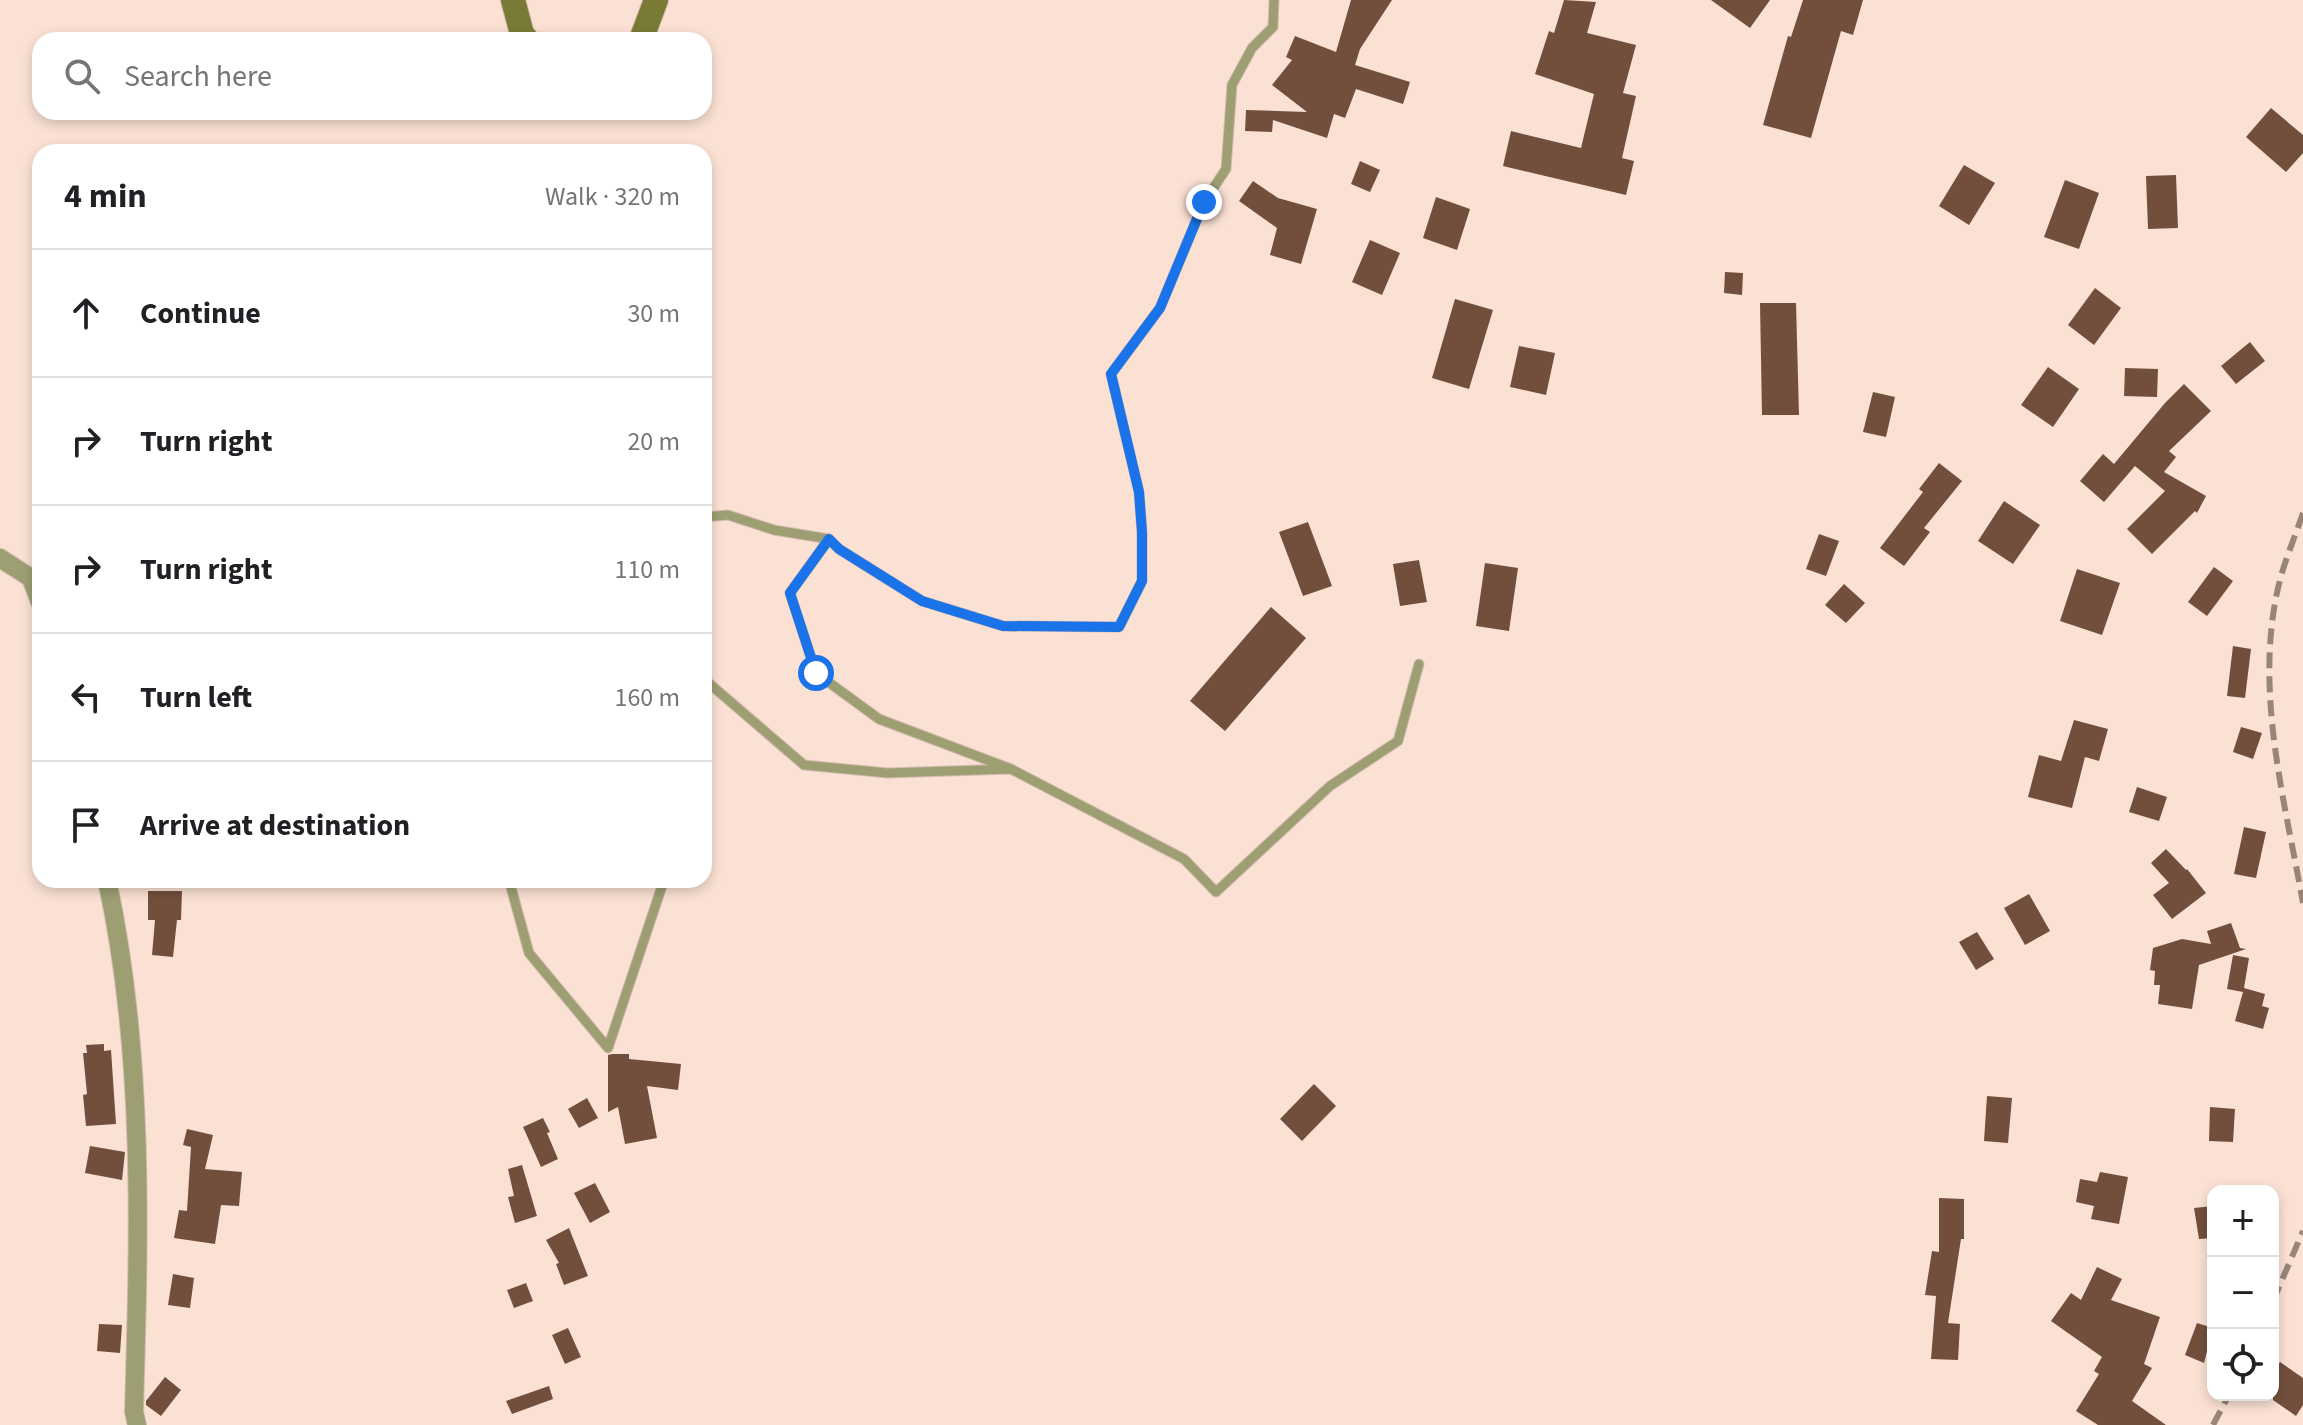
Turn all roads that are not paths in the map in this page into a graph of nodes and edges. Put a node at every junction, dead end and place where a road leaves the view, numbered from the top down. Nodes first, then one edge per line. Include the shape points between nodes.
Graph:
1 (513, 0) edge
2 (656, 0) edge
3 (1274, 0) edge
4 (521, 32) edge
5 (644, 32) edge
6 (712, 516) edge
7 (829, 539) junction
8 (0, 558) edge
9 (32, 581) edge
10 (1419, 664) dead end
11 (712, 686) edge
12 (1011, 769) junction
13 (109, 888) edge
14 (511, 888) edge
15 (661, 888) edge
16 (137, 1425) edge

1 - 4 street
2 - 5 street
3 - 7 lane via 1273,27 1252,48 1232,85 1226,169 1204,202 1160,308 1111,374 1139,492 1142,532 1142,581 1119,627 989,622 922,601
6 - 7 lane via 728,515
7 - 12 lane via 790,593 816,673 879,719
8 - 9 street
10 - 12 lane via 1398,741 1330,786 1216,892 1184,859
11 - 12 lane via 804,765 888,773
13 - 16 street via 129,1021 140,1218
14 - 15 lane via 529,953 608,1048

